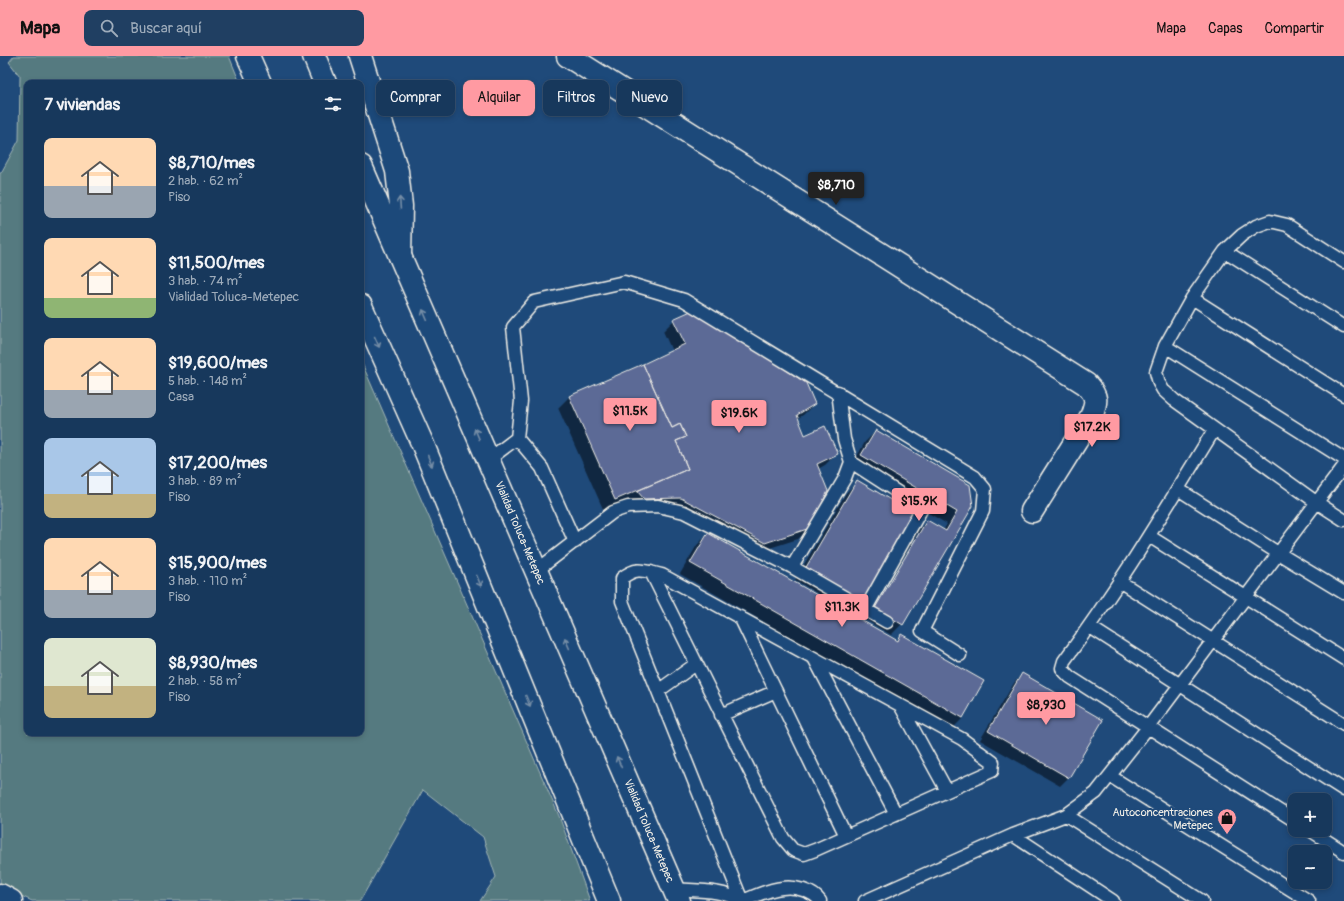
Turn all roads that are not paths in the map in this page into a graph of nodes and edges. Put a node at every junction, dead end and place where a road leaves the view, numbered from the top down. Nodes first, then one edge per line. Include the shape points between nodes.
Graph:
1 (248, 56) edge
2 (314, 56) edge
3 (360, 56) edge
4 (568, 56) edge
5 (259, 80) edge
6 (325, 80) edge
7 (364, 173) edge
8 (1225, 251) junction
9 (400, 256) junction
10 (1344, 262) edge
11 (1192, 298) junction
12 (364, 313) edge
13 (1344, 327) edge
14 (1166, 346) junction
15 (838, 392) junction
16 (1344, 395) edge
17 (1214, 430) junction
18 (517, 438) junction
19 (1344, 458) edge
20 (488, 460) junction
21 (851, 462) junction
22 (1344, 466) edge
23 (1178, 489) junction
24 (1316, 502) junction
25 (1032, 511) dead end
26 (1344, 520) edge
27 (1149, 536) junction
28 (575, 542) junction
29 (1278, 553) junction
30 (792, 567) junction
31 (536, 571) junction
32 (651, 572) junction
33 (1119, 581) junction
34 (1344, 593) edge
35 (1246, 597) junction
36 (865, 610) junction
37 (740, 618) junction
38 (886, 622) dead end
39 (1090, 627) junction
40 (1213, 641) junction
41 (960, 655) dead end
42 (814, 658) junction
43 (1344, 659) edge
44 (696, 664) junction
45 (1180, 685) junction
46 (658, 691) junction
47 (776, 691) junction
48 (900, 705) junction
49 (722, 715) junction
50 (1344, 724) edge
51 (1149, 726) junction
52 (1110, 776) junction
53 (1344, 790) edge
54 (947, 791) junction
55 (896, 814) junction
56 (1066, 815) junction
57 (1288, 816) edge
58 (1013, 835) junction
59 (846, 836) junction
60 (1321, 837) edge
61 (1344, 852) edge
62 (0, 895) edge
63 (677, 895) edge
64 (11, 901) edge
65 (609, 901) edge
66 (742, 901) edge
67 (820, 901) edge
68 (865, 901) edge
69 (1113, 901) edge
70 (1202, 901) edge
71 (1309, 901) edge

1 - 5 main road
2 - 6 main road
9 -> 3 main road via 401,206 397,171
4 - 25 main road via 1086,384 1094,393 1091,417
7 - 9 main road, Vialidad Toluca-Metepec
8 - 10 lane via 1242,235 1270,221 1287,225
8 - 11 lane
8 - 13 lane
20 -> 9 main road, Vialidad Toluca-Metepec
11 - 14 lane
11 - 16 lane
12 -> 65 main road via 423,445
14 - 17 lane via 1156,372 1163,390
14 - 19 lane
15 - 18 lane via 684,300 624,282 534,302 513,327 521,402
15 - 21 lane via 844,439
15 - 41 lane via 974,477 985,489 983,511 922,631
17 - 23 lane
17 - 24 lane
18 - 20 lane
18 - 28 lane via 542,468
20 - 31 main road, Vialidad Toluca-Metepec
21 - 30 lane via 845,478
21 - 36 lane via 922,508
22 - 24 lane
23 - 27 lane
23 - 29 lane
24 - 26 lane
24 - 29 lane
27 - 33 lane
27 - 35 lane
28 - 30 lane via 613,512 628,507 658,506 684,512
28 - 31 lane
29 - 34 lane
29 - 35 lane
30 - 36 lane
63 -> 31 main road, Vialidad Toluca-Metepec
32 - 37 lane via 662,575
32 - 44 lane
32 - 46 lane via 640,570 622,578 622,601
33 - 39 lane
33 - 40 lane
35 - 40 lane
35 - 43 lane
36 - 38 lane
37 - 42 lane
37 - 47 lane
39 - 45 lane
39 - 51 lane via 1064,661 1062,668
40 - 45 lane
40 - 50 lane
42 - 48 lane
42 - 55 lane
44 - 46 lane
44 - 49 lane
45 - 51 lane
45 - 53 lane
46 - 66 lane
47 - 49 lane
47 - 59 lane
48 - 54 lane
48 - 54 lane via 962,739 993,762 992,771
49 - 59 lane via 783,838 793,850 804,854
51 - 52 lane
51 - 57 lane
52 - 56 lane via 1096,793
52 - 71 lane
54 - 55 lane
55 - 59 lane
56 - 58 lane
56 - 70 lane
58 - 68 lane
58 - 69 lane
60 - 61 lane
62 - 64 main road
63 - 66 lane via 716,892
66 - 67 lane via 783,888 808,892 817,896

